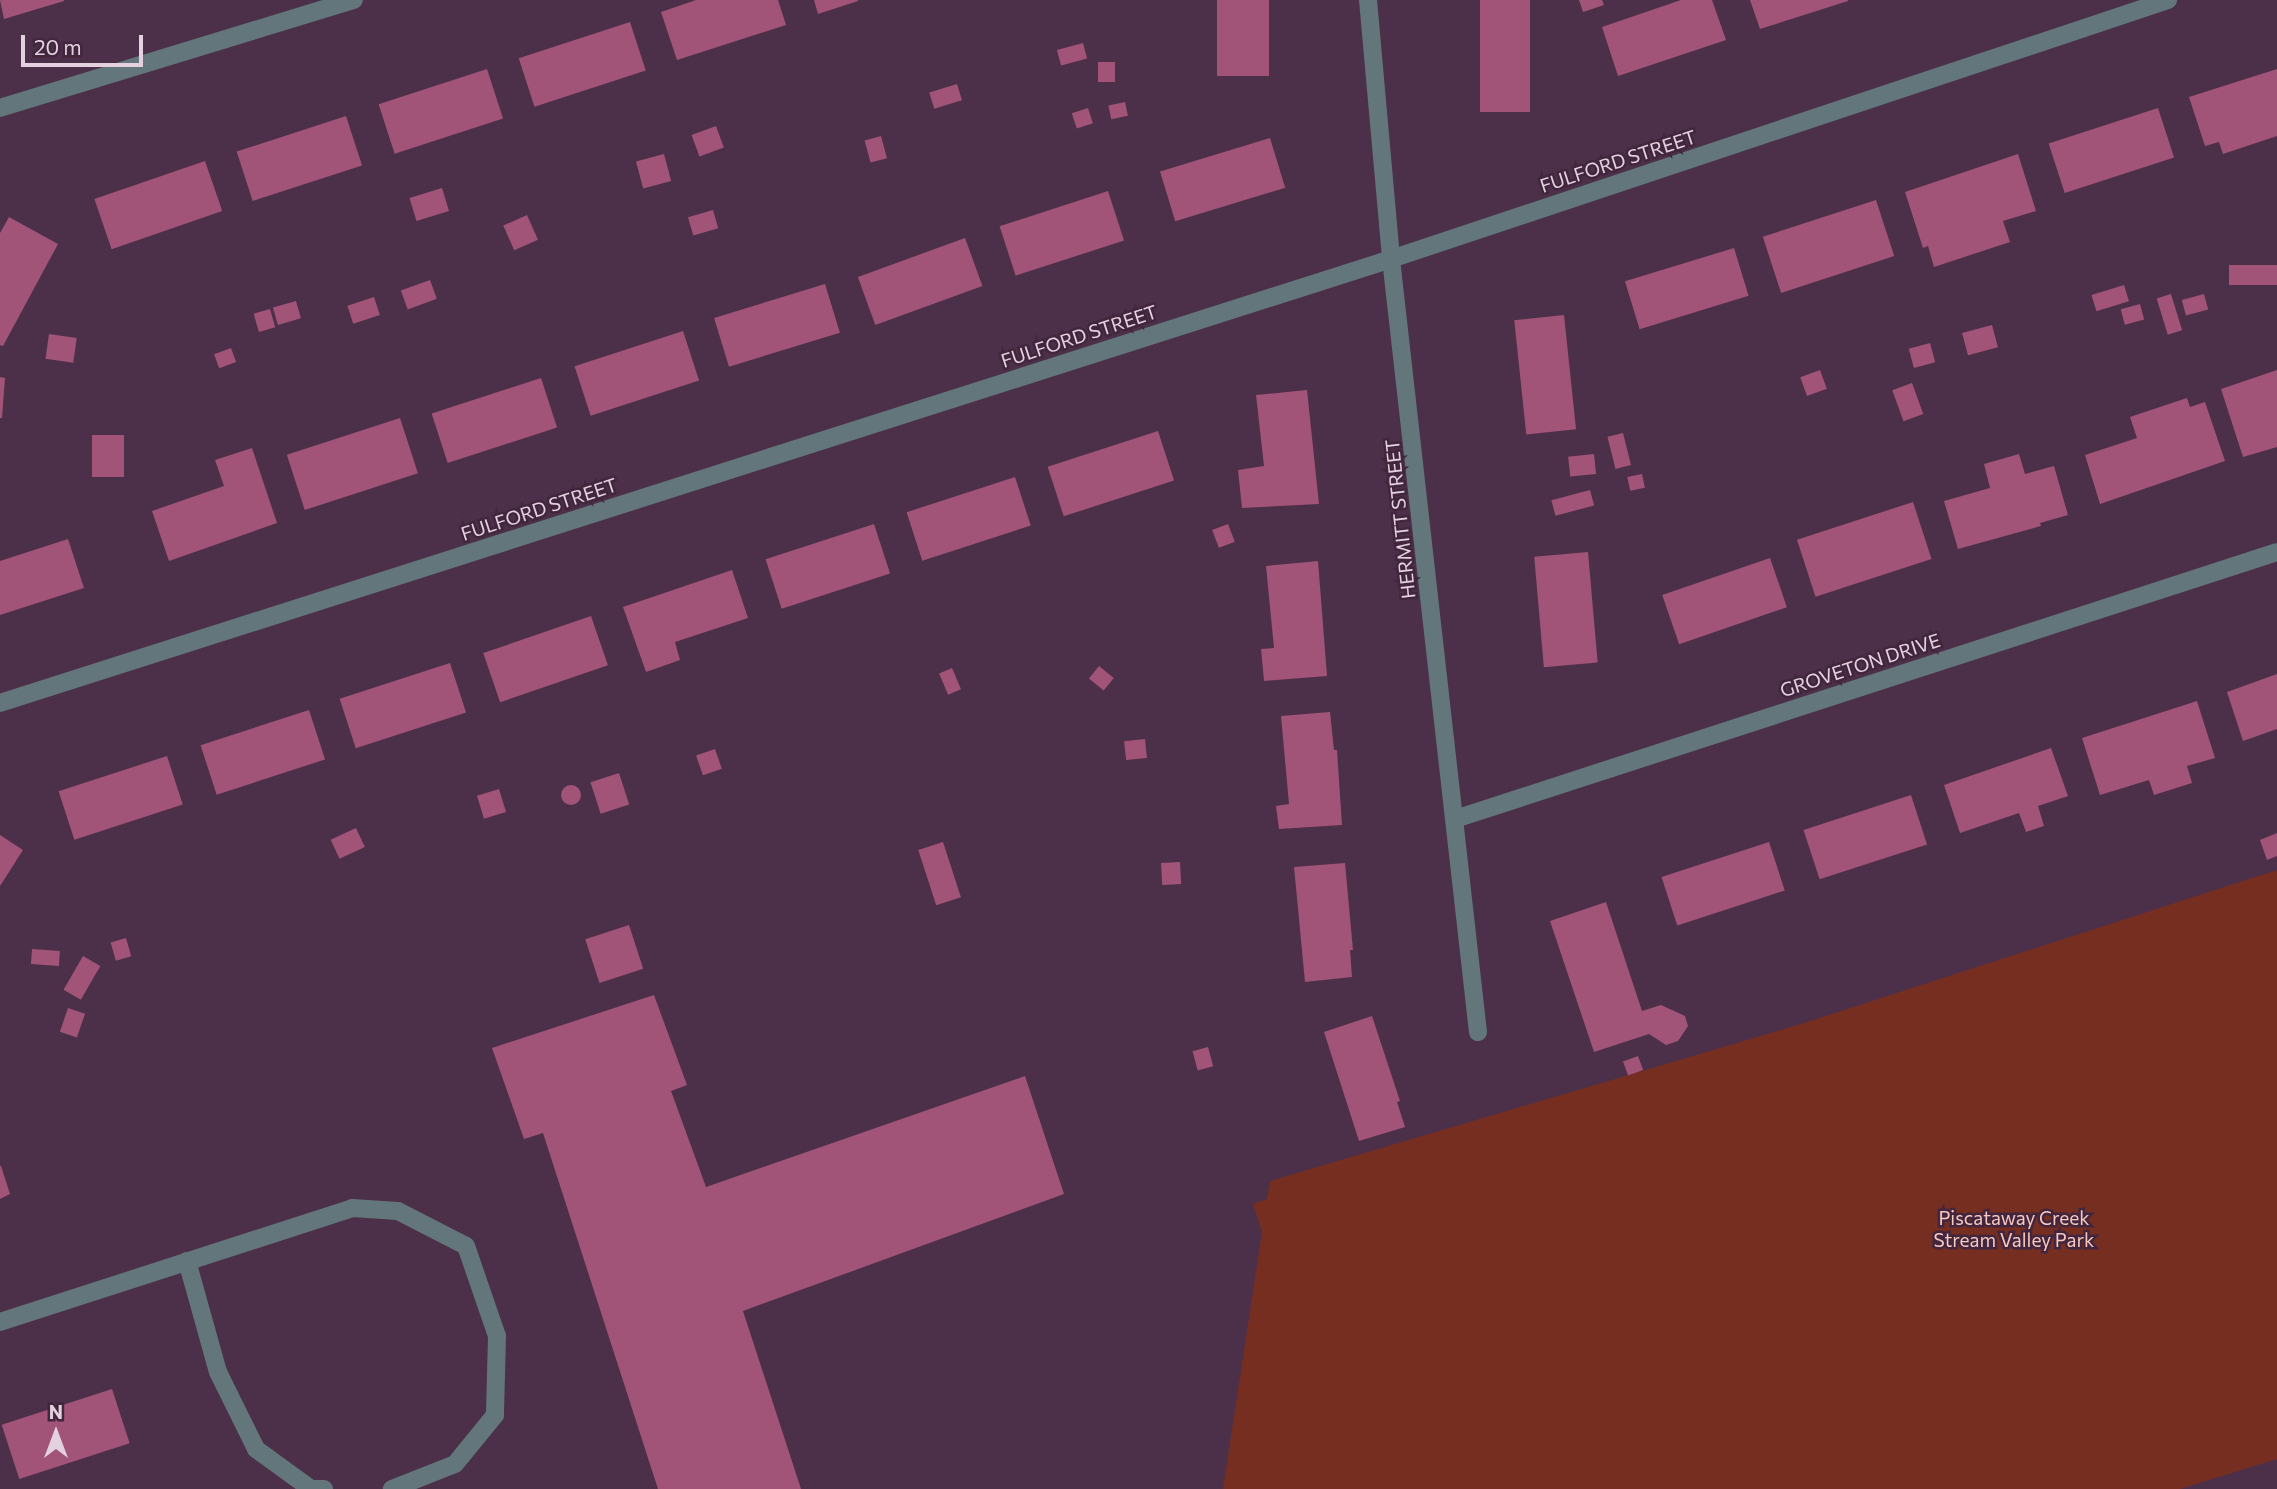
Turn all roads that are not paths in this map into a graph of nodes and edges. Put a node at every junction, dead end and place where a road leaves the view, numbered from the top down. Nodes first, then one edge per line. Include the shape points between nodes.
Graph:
1 (354, 0) edge
2 (1367, 0) edge
3 (2168, 0) edge
4 (0, 108) edge
5 (1391, 259) junction
6 (2277, 552) edge
7 (0, 703) edge
8 (1455, 818) junction
9 (1478, 1032) dead end
10 (187, 1261) junction
11 (0, 1322) edge
12 (324, 1489) edge
13 (392, 1489) edge

1 - 4 street
2 - 5 street, HERMITT STREET
3 - 5 street, FULFORD STREET
5 - 7 street, FULFORD STREET
5 - 8 street, HERMITT STREET
6 - 8 street, GROVETON DRIVE
8 - 9 street, HERMITT STREET
10 - 11 street
10 - 12 street via 218,1372 256,1449 311,1489
10 - 13 street via 352,1209 398,1211 466,1246 497,1336 495,1415 455,1464

